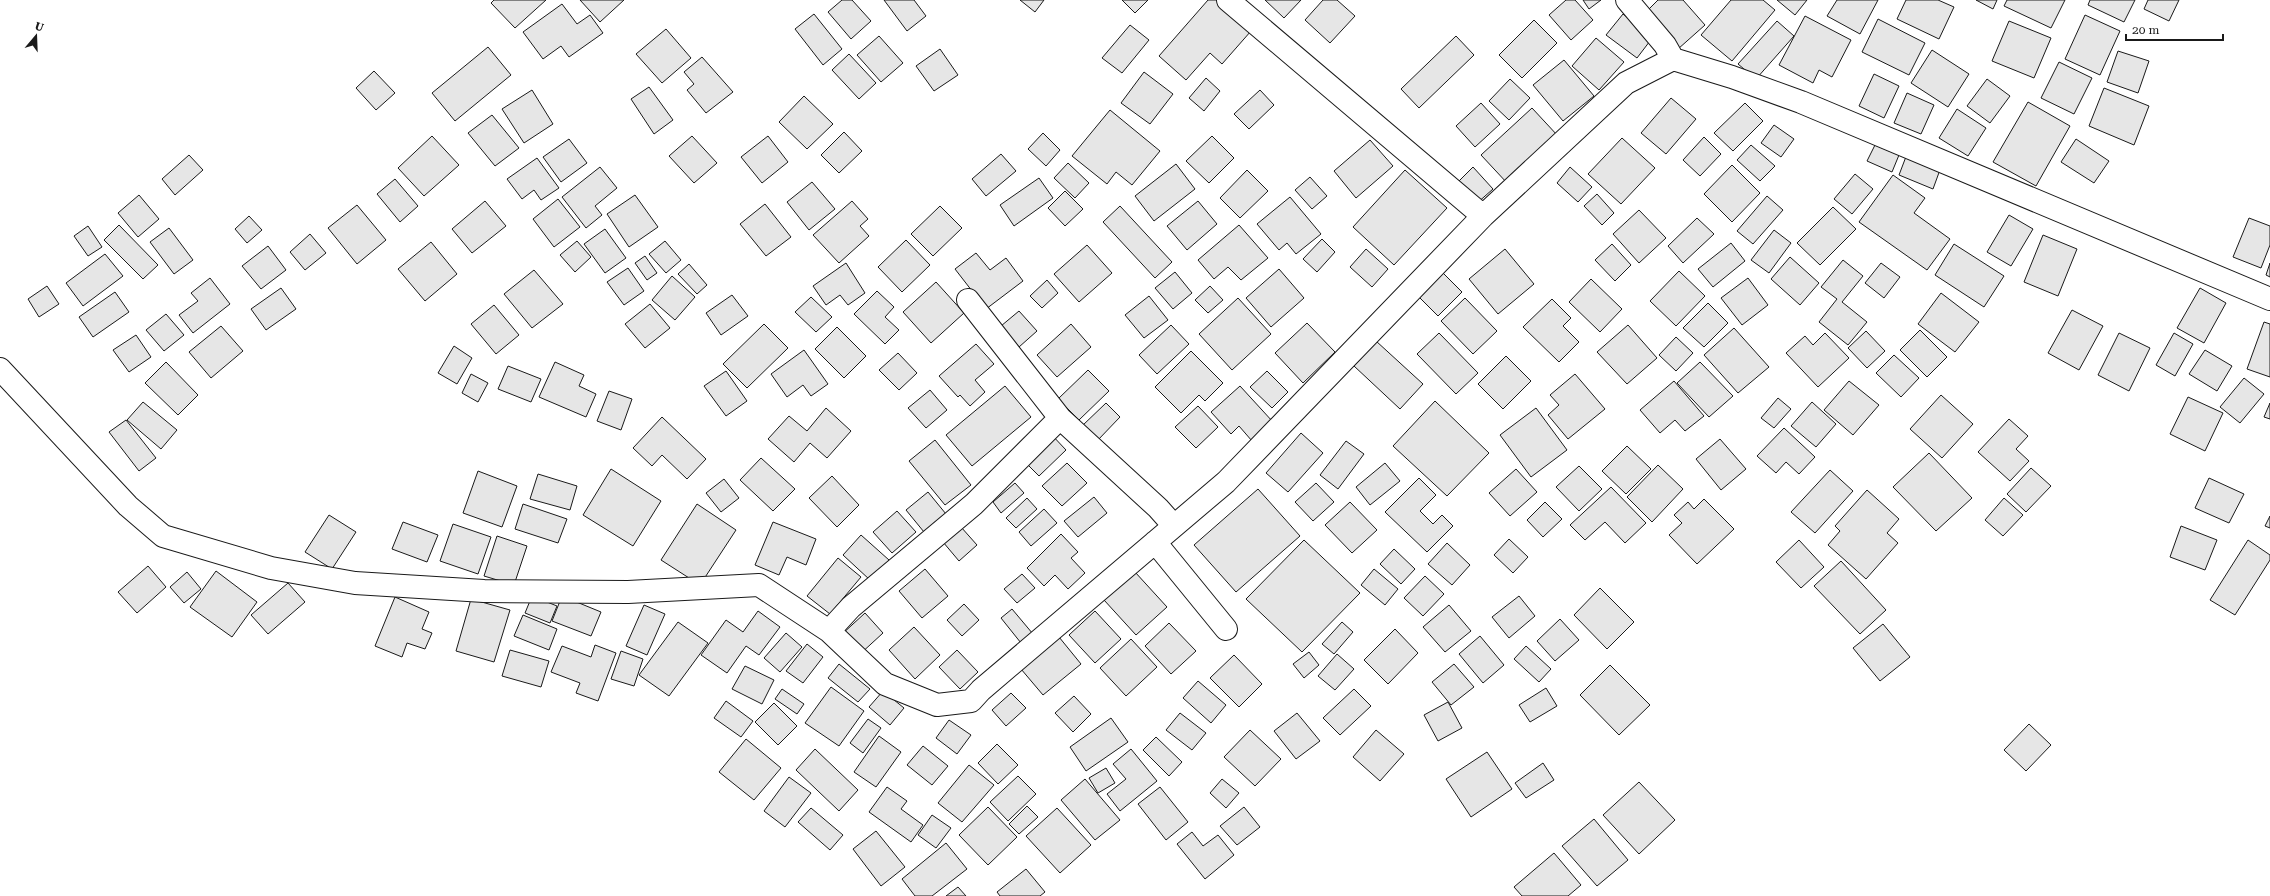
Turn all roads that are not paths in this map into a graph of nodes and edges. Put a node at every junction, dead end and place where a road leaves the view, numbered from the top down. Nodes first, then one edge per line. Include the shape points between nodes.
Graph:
1 (1228, 0) edge
2 (1627, 0) edge
3 (1673, 59) junction
4 (1483, 216) junction
5 (2270, 299) edge
6 (968, 300) dead end
7 (0, 369) edge
8 (1060, 418) junction
9 (1174, 526) junction
10 (1155, 542) junction
11 (1226, 629) dead end
12 (828, 631) junction

1 - 4 street
2 - 3 street via 1665,45
3 - 4 street via 1626,83
3 - 5 street via 1801,102
4 - 9 street via 1226,482
6 - 8 street
7 - 12 street via 134,511 163,536 212,552 271,568 355,583 397,586 484,591 628,592 759,585
8 - 9 street via 1158,508
8 - 12 street via 974,504 852,607
9 - 10 street
10 - 11 street
10 - 12 street via 970,701 937,705 885,684

